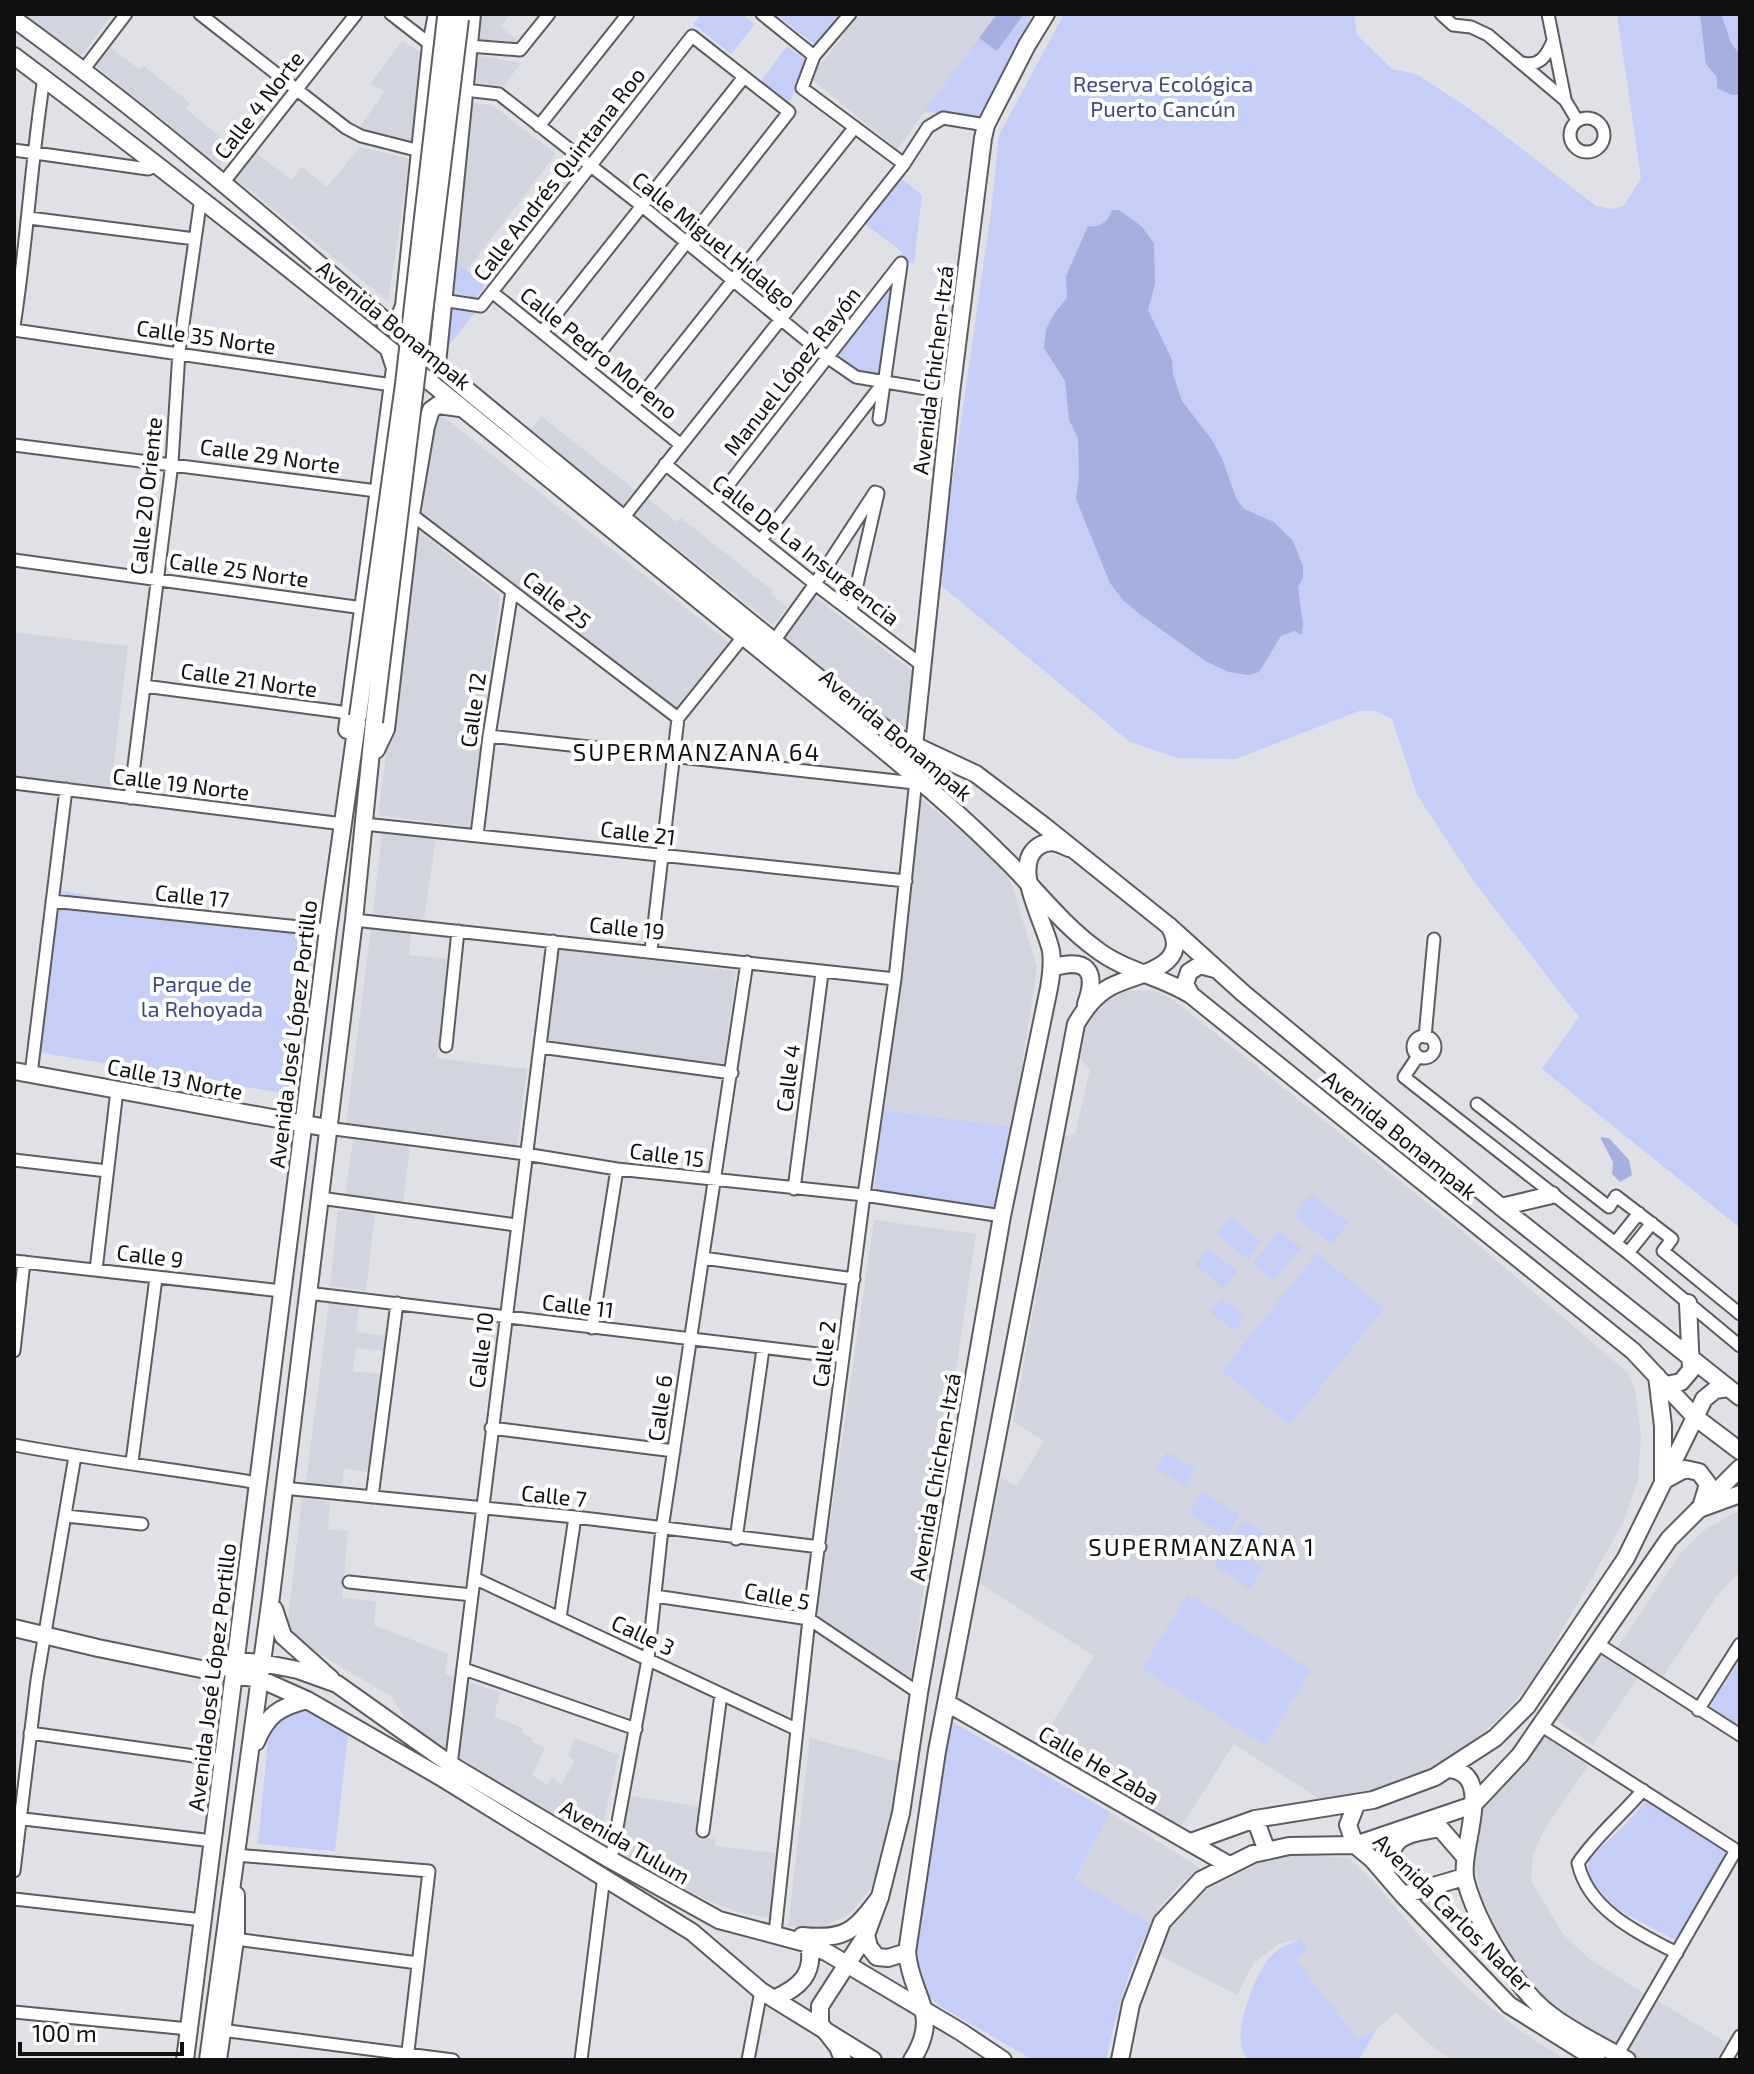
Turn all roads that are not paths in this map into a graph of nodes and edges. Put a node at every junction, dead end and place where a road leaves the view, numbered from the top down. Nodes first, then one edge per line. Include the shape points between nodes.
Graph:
1 (126, 14) edge
2 (200, 14) edge
3 (356, 14) edge
4 (391, 14) edge
5 (549, 14) edge
6 (628, 14) edge
7 (850, 14) edge
8 (1046, 14) edge
9 (1441, 14) edge
10 (1548, 14) edge
11 (454, 15) edge
12 (766, 15) edge
13 (14, 19) edge
14 (1553, 40) junction
15 (431, 45) junction
16 (469, 46) junction
17 (14, 56) edge
18 (814, 56) junction
19 (1522, 63) junction
20 (84, 69) junction
21 (744, 77) junction
22 (44, 78) junction
23 (465, 90) junction
24 (296, 91) junction
25 (1565, 100) junction
26 (1577, 120) dead end
27 (986, 125) junction
28 (539, 126) junction
29 (855, 127) junction
30 (14, 150) edge
31 (420, 151) junction
32 (33, 153) junction
33 (904, 164) junction
34 (159, 165) junction
35 (590, 165) junction
36 (223, 183) junction
37 (201, 198) junction
38 (642, 206) junction
39 (29, 218) junction
40 (271, 225) junction
41 (195, 239) junction
42 (686, 242) junction
43 (259, 243) junction
44 (19, 266) edge
45 (732, 280) junction
46 (406, 289) junction
47 (492, 292) junction
48 (442, 299) junction
49 (780, 319) junction
50 (392, 327) junction
51 (14, 328) edge
52 (542, 332) junction
53 (389, 349) junction
54 (179, 352) junction
55 (827, 357) junction
56 (437, 364) junction
57 (587, 369) junction
58 (883, 383) junction
59 (392, 385) junction
60 (951, 393) junction
61 (633, 406) junction
62 (462, 408) junction
63 (879, 419) dead end
64 (387, 420) junction
65 (426, 426) junction
66 (14, 445) edge
67 (681, 445) junction
68 (172, 463) junction
69 (665, 464) junction
70 (377, 491) junction
71 (714, 503) junction
72 (411, 514) junction
73 (623, 518) junction
74 (761, 540) junction
75 (14, 560) edge
76 (157, 579) junction
77 (815, 584) junction
78 (512, 591) junction
79 (363, 608) junction
80 (851, 611) junction
81 (743, 637) junction
82 (774, 641) junction
83 (923, 666) junction
84 (144, 686) junction
85 (361, 717) junction
86 (678, 718) junction
87 (489, 736) junction
88 (914, 746) junction
89 (674, 758) junction
90 (372, 759) junction
91 (916, 781) junction
92 (14, 783) edge
93 (66, 789) junction
94 (130, 798) junction
95 (343, 824) junction
96 (364, 824) junction
97 (477, 835) junction
98 (1077, 853) junction
99 (663, 857) junction
100 (906, 881) junction
101 (1028, 883) junction
102 (52, 901) junction
103 (354, 920) junction
104 (1169, 926) junction
105 (328, 930) junction
106 (458, 931) junction
107 (1434, 939) dead end
108 (553, 941) junction
109 (651, 951) junction
110 (747, 962) junction
111 (1052, 968) junction
112 (1215, 969) junction
113 (822, 973) junction
114 (1143, 974) junction
115 (895, 979) junction
116 (1191, 995) junction
117 (1084, 1010) junction
118 (446, 1046) dead end
119 (540, 1047) junction
120 (14, 1071) edge
121 (732, 1073) junction
122 (31, 1074) junction
123 (117, 1090) junction
124 (1477, 1104) dead end
125 (305, 1126) junction
126 (327, 1128) junction
127 (525, 1154) junction
128 (14, 1160) edge
129 (617, 1169) junction
130 (107, 1171) junction
131 (716, 1181) junction
132 (794, 1189) junction
133 (864, 1195) junction
134 (1552, 1195) junction
135 (320, 1198) junction
136 (1501, 1207) junction
137 (1639, 1213) junction
138 (1002, 1216) junction
139 (1652, 1223) junction
140 (516, 1225) junction
141 (1615, 1243) junction
142 (1628, 1253) junction
143 (703, 1258) junction
144 (19, 1262) edge
145 (96, 1270) junction
146 (156, 1278) junction
147 (854, 1279) junction
148 (282, 1291) junction
149 (307, 1293) junction
150 (397, 1303) junction
151 (1688, 1303) junction
152 (1740, 1314) edge
153 (506, 1317) junction
154 (592, 1328) junction
155 (690, 1339) junction
156 (1740, 1346) edge
157 (763, 1349) junction
158 (14, 1351) edge
159 (843, 1357) junction
160 (1691, 1357) junction
161 (1662, 1381) junction
162 (1734, 1392) edge
163 (1695, 1417) junction
164 (491, 1428) junction
165 (14, 1445) edge
166 (674, 1451) junction
167 (1740, 1451) edge
168 (75, 1456) junction
169 (132, 1462) junction
170 (1740, 1468) edge
171 (1663, 1481) junction
172 (259, 1483) junction
173 (283, 1488) junction
174 (1740, 1494) edge
175 (372, 1497) junction
176 (1699, 1509) junction
177 (482, 1510) junction
178 (66, 1516) junction
179 (575, 1517) junction
180 (142, 1524) dead end
181 (662, 1529) junction
182 (736, 1539) junction
183 (820, 1547) junction
184 (474, 1578) junction
185 (349, 1582) dead end
186 (472, 1595) junction
187 (271, 1596) junction
188 (655, 1596) junction
189 (560, 1618) junction
190 (809, 1619) junction
191 (14, 1628) edge
192 (44, 1635) junction
193 (1598, 1644) junction
194 (1740, 1644) edge
195 (927, 1651) junction
196 (648, 1659) junction
197 (956, 1660) junction
198 (235, 1668) junction
199 (464, 1669) junction
200 (261, 1671) junction
201 (337, 1684) junction
202 (919, 1693) junction
203 (721, 1694) junction
204 (360, 1699) junction
205 (307, 1700) junction
206 (947, 1703) junction
207 (1698, 1710) junction
208 (347, 1722) junction
209 (1542, 1726) junction
210 (636, 1729) junction
211 (796, 1729) junction
212 (30, 1733) junction
213 (1740, 1735) edge
214 (912, 1740) junction
215 (937, 1751) junction
216 (223, 1760) junction
217 (248, 1762) junction
218 (451, 1765) junction
219 (1449, 1769) junction
220 (1643, 1790) junction
221 (1356, 1805) junction
222 (1473, 1805) junction
223 (17, 1818) edge
224 (1255, 1819) junction
225 (703, 1831) dead end
226 (213, 1841) junction
227 (1191, 1842) junction
228 (1355, 1845) junction
229 (1267, 1851) junction
230 (236, 1855) junction
231 (1465, 1857) junction
232 (1229, 1865) junction
233 (608, 1868) junction
234 (14, 1871) edge
235 (1386, 1874) junction
236 (1464, 1877) junction
237 (1403, 1895) junction
238 (880, 1897) junction
239 (14, 1899) edge
240 (203, 1920) junction
241 (775, 1933) junction
242 (866, 1935) junction
243 (235, 1939) junction
244 (809, 1944) junction
245 (907, 1952) junction
246 (1677, 1953) junction
247 (1505, 1961) junction
248 (418, 1963) junction
249 (848, 1966) junction
250 (1482, 1979) junction
251 (768, 1995) junction
252 (14, 2012) edge
253 (925, 2012) junction
254 (189, 2029) junction
255 (221, 2030) junction
256 (825, 2032) junction
257 (1740, 2036) edge
258 (407, 2057) edge
259 (1003, 2058) edge
260 (1620, 2058) edge
261 (185, 2060) edge
262 (208, 2060) edge
263 (218, 2060) edge
264 (453, 2060) edge
265 (581, 2060) edge
266 (748, 2060) edge
267 (843, 2060) edge
268 (873, 2060) edge
269 (912, 2060) edge
270 (1120, 2060) edge
271 (1597, 2060) edge
272 (1726, 2060) edge

1 - 20 street
2 - 24 street
3 - 24 street, Calle 4 Norte
4 - 15 street
5 - 16 street via 520,50
6 - 28 street
7 - 18 street
8 - 27 main road, Avenida Chichen-Itzá
9 - 19 street via 1453,25 1480,30
10 - 14 street
11 - 15 main road
11 - 16 main road
11 - 85 main road, Avenida José López Portillo, bridge
12 - 18 street
13 - 20 main road, Avenida Bonampak
14 - 19 street via 1544,58
14 - 25 street
15 - 31 main road
16 - 23 main road
17 - 22 main road, Avenida Bonampak
18 - 29 street via 802,88
19 - 25 street
20 - 36 main road, Avenida Bonampak
21 - 35 street, Calle Andrés Quintana Roo via 692,36
21 - 38 street
21 - 42 street via 789,112
22 - 32 street
22 - 34 main road, Avenida Bonampak
23 - 28 street, Calle Miguel Hidalgo via 499,94
23 - 48 main road
24 - 31 street via 361,136
24 - 36 street, Calle 4 Norte
25 - 26 street
27 - 33 street via 943,118 928,127
27 - 60 main road, Avenida Chichen-Itzá
28 - 35 street, Calle Miguel Hidalgo
29 - 33 street
29 - 45 street
30 - 32 street
31 - 46 main road
32 - 34 street via 148,169
32 - 39 street
33 - 49 street
34 - 37 main road, Avenida Bonampak
35 - 38 street, Calle Miguel Hidalgo
35 - 47 street, Calle Andrés Quintana Roo
36 - 40 main road, Avenida Bonampak
37 - 41 street, Calle 20 Oriente
37 - 43 main road, Avenida Bonampak
38 - 42 street, Calle Miguel Hidalgo
38 - 52 street
39 - 41 street
39 - 44 street
40 - 43 main road
40 - 50 main road, Avenida Bonampak
41 - 54 street, Calle 20 Oriente
42 - 45 street, Calle Miguel Hidalgo
42 - 57 street
43 - 53 main road, Avenida Bonampak
44 - 51 street
45 - 49 street, Calle Miguel Hidalgo
45 - 61 street
46 - 48 main road via 422,306
46 - 50 main road
47 - 48 street, Calle Andrés Quintana Roo via 481,306
47 - 52 street, Calle Pedro Moreno
48 - 56 main road
49 - 55 street, Calle Miguel Hidalgo
49 - 67 street
50 - 56 main road, Avenida Bonampak
51 - 54 street, Calle 35 Norte
52 - 57 street, Calle Pedro Moreno
53 - 59 main road via 395,368
53 - 62 main road, Avenida Bonampak
54 - 59 street, Calle 35 Norte
54 - 68 street, Calle 20 Oriente
55 - 58 street, Calle Miguel Hidalgo via 856,377
55 - 58 street, Manuel López Rayón via 901,263
55 - 71 street, Manuel López Rayón
56 - 73 main road, Avenida Bonampak
57 - 61 street, Calle Pedro Moreno
58 - 60 street, Calle Miguel Hidalgo
58 - 63 street
58 - 74 street
59 - 64 main road
60 - 83 main road, Avenida Chichen-Itzá
61 - 67 street, Calle Pedro Moreno
62 - 65 main road via 438,405
62 - 81 main road, Avenida Bonampak
64 - 65 main road via 397,408 409,405 420,410
64 - 70 main road
65 - 72 main road
66 - 68 street, Calle 29 Norte
67 - 69 street
68 - 70 street, Calle 29 Norte
68 - 76 street, Calle 20 Oriente
69 - 71 street, Calle De La Insurgencia
69 - 73 street
70 - 79 main road
71 - 74 street, Calle De La Insurgencia
72 - 78 street, Calle 25
72 - 90 main road via 386,729
73 - 82 main road, Avenida Bonampak
74 - 77 street, Calle De La Insurgencia
75 - 76 street, Calle 25 Norte
76 - 79 street, Calle 25 Norte
76 - 84 street, Calle 20 Oriente
77 - 80 street, Calle De La Insurgencia
77 - 80 street via 878,493
77 - 82 street
78 - 86 street, Calle 25
78 - 87 street, Calle 12
79 - 85 main road
80 - 83 street, Calle De La Insurgencia
81 - 86 street
81 - 91 main road, Avenida Bonampak
82 - 88 main road, Avenida Bonampak via 875,723
83 - 88 main road, Avenida Chichen-Itzá
84 - 85 street, Calle 21 Norte
84 - 94 street, Calle 20 Oriente
85 - 90 main road, Avenida José López Portillo
85 - 95 main road, Avenida José López Portillo
86 - 89 street
87 - 89 street
87 - 97 street, Calle 12
88 - 98 main road, Avenida Bonampak via 976,774
89 - 91 street
89 - 99 street
90 - 96 main road, Avenida José López Portillo
91 - 100 street, Calle 2
91 - 101 main road, Avenida Bonampak
92 - 93 street, Calle 19 Norte
93 - 94 street, Calle 19 Norte
93 - 102 street
94 - 95 street, Calle 19 Norte
95 - 105 main road, Avenida José López Portillo
96 - 97 street, Calle 21
96 - 103 main road, Avenida José López Portillo
97 - 99 street, Calle 21
98 - 101 main road via 1057,843 1041,845 1029,858
98 - 104 main road, Avenida Bonampak
99 - 100 street, Calle 21
99 - 109 street
100 - 115 street, Calle 2
101 - 111 main road, Avenida Chichen-Itzá
101 - 114 main road, Avenida Bonampak via 1075,933
102 - 105 street, Calle 17
102 - 122 street
103 - 106 street, Calle 19
103 - 126 main road, Avenida José López Portillo
104 - 112 main road, Avenida Bonampak
104 - 114 main road via 1174,937 1171,955
105 - 125 main road, Avenida José López Portillo
106 - 108 street, Calle 19
106 - 118 street
107 - 134 street via 1425,1037 1414,1044 1418,1056 1404,1077
108 - 109 street, Calle 19
108 - 119 street, Calle 10
109 - 110 street, Calle 19
110 - 113 street, Calle 19
110 - 121 street, Calle 6
111 - 117 main road via 1077,963 1091,975
111 - 138 main road, Avenida Chichen-Itzá
112 - 116 main road via 1200,965 1189,972 1185,984
112 - 136 main road, Avenida Bonampak
113 - 115 street, Calle 19
113 - 132 street, Calle 4
114 - 116 main road, Avenida Bonampak
114 - 117 main road via 1111,986
115 - 133 street, Calle 2
116 - 161 main road, Avenida Bonampak via 1633,1351
117 - 197 main road via 1073,1038
119 - 121 street
119 - 127 street, Calle 10
120 - 122 main road, Calle 13 Norte
121 - 131 street, Calle 6
122 - 123 main road, Calle 13 Norte
123 - 125 main road, Calle 13 Norte
123 - 130 street
124 - 137 street via 1609,1207 1616,1196
125 - 126 main road, Calle 13 Norte
125 - 148 main road, Avenida José López Portillo
126 - 127 street, Calle 15
126 - 135 main road, Avenida José López Portillo
127 - 129 street, Calle 15
127 - 140 street, Calle 10
128 - 130 street
129 - 131 street, Calle 15
129 - 154 street
130 - 145 street
131 - 132 street, Calle 15
131 - 143 street, Calle 6
132 - 133 street, Calle 15
133 - 138 street, Calle 15
133 - 147 street, Calle 2
134 - 136 main road
134 - 141 street
135 - 140 street
135 - 149 main road, Avenida José López Portillo
136 - 160 main road, Avenida Bonampak
137 - 139 street
137 - 141 street
138 - 195 main road, Avenida Chichen-Itzá
139 - 142 street
139 - 152 street via 1672,1239 1663,1251
140 - 153 street, Calle 10
141 - 142 street
142 - 151 street
143 - 147 street
143 - 155 street, Calle 6
144 - 145 street, Calle 9
144 - 158 street
145 - 146 street, Calle 9
146 - 148 street, Calle 9
146 - 169 street
147 - 159 street, Calle 2
148 - 172 main road, Avenida José López Portillo
149 - 150 street, Calle 11
149 - 173 main road, Avenida José López Portillo
150 - 153 street, Calle 11
150 - 175 street
151 - 156 street
151 - 160 main road
153 - 154 street, Calle 11
153 - 164 street, Calle 10
154 - 155 street, Calle 11
155 - 157 street, Calle 11
155 - 166 street, Calle 6
157 - 159 street, Calle 11
157 - 182 street
159 - 183 street, Calle 2
160 - 161 main road via 1687,1378
160 - 162 main road, Avenida Bonampak
161 - 163 main road, Avenida Bonampak
161 - 171 main road
162 - 163 main road via 1707,1395
163 - 167 main road, Avenida Bonampak
163 - 171 main road
164 - 166 street
164 - 177 street, Calle 10
165 - 168 street
166 - 181 street, Calle 6
168 - 169 street
168 - 178 street
169 - 172 street
170 - 176 main road
171 - 176 main road via 1685,1469 1699,1472 1708,1484
171 - 219 main road via 1626,1558 1527,1706 1495,1738
172 - 198 main road, Avenida José López Portillo
173 - 175 street, Calle 7
173 - 187 main road, Avenida José López Portillo
174 - 176 main road
175 - 177 street, Calle 7
176 - 193 main road via 1669,1539
177 - 179 street, Calle 7
177 - 184 street, Calle 10
178 - 180 street
178 - 192 street
179 - 181 street, Calle 7
179 - 189 street
181 - 182 street, Calle 7
181 - 188 street, Calle 6
182 - 183 street, Calle 7
183 - 190 street, Calle 2
184 - 186 street, Calle 10
184 - 189 street, Calle 3
185 - 186 street
186 - 199 street, Calle 10
187 - 200 main road, Avenida José López Portillo
187 - 201 main road via 283,1636
188 - 190 street, Calle 5
188 - 196 street, Calle 6
189 - 196 street, Calle 3
190 - 202 street, Calle 5
190 - 211 street, Calle 2
191 - 192 main road, Avenida Tulum
192 - 198 main road, Avenida Tulum via 201,1669
192 - 212 street
193 - 207 street
193 - 209 main road
194 - 207 street
195 - 197 main road via 944,1648
195 - 202 main road, Avenida Chichen-Itzá
196 - 203 street, Calle 3
196 - 210 street, Calle 6
197 - 206 main road
198 - 200 main road, Avenida Tulum
198 - 216 main road, Avenida José López Portillo
199 - 210 street
199 - 218 street, Calle 10
200 - 201 main road, Avenida Tulum via 298,1670
200 - 205 main road, Avenida Tulum
200 - 217 main road, Avenida José López Portillo
201 - 204 main road, Avenida Tulum
202 - 214 main road, Avenida Chichen-Itzá
203 - 211 street, Calle 3
203 - 225 street
204 - 208 main road via 349,1707
204 - 218 main road, Avenida Tulum
205 - 208 main road, Avenida Tulum
205 - 217 main road via 288,1705 264,1723
206 - 215 main road
206 - 227 main road, Calle He Zaba
207 - 213 street
208 - 233 main road, Avenida Tulum
209 - 220 street
209 - 222 main road
210 - 233 street, Calle 6
211 - 241 street, Calle 2
212 - 216 street
212 - 223 street
214 - 215 main road via 921,1752
214 - 238 main road, Avenida Chichen-Itzá
215 - 245 main road
216 - 226 main road, Avenida José López Portillo
217 - 230 main road, Avenida José López Portillo
218 - 233 main road, Avenida Tulum
219 - 221 main road
219 - 222 main road, Avenida Carlos Nader via 1470,1780
220 - 246 street via 1736,1850
220 - 246 street via 1578,1863 1582,1880 1628,1929
221 - 224 main road
221 - 228 main road, Avenida Carlos Nader via 1348,1825
222 - 228 main road
222 - 231 main road, Avenida Carlos Nader
223 - 226 street
223 - 234 street
224 - 227 main road
224 - 229 main road
226 - 240 main road, Avenida José López Portillo
227 - 232 main road, Calle He Zaba
228 - 229 main road
228 - 235 main road, Avenida Carlos Nader
229 - 232 main road
230 - 243 main road, Avenida José López Portillo
230 - 248 street via 429,1871
230 - 262 main road, Avenida José López Portillo
231 - 235 main road via 1440,1828 1407,1834 1390,1850
231 - 236 main road, Avenida Carlos Nader
232 - 270 main road via 1201,1880 1162,1922 1131,2004
233 - 241 main road, Avenida Tulum via 719,1920
233 - 251 main road, Avenida Tulum
233 - 265 street, Calle 6
235 - 237 main road, Avenida Carlos Nader
236 - 237 main road
236 - 247 main road, Avenida Carlos Nader
237 - 250 main road, Avenida Carlos Nader
238 - 241 main road via 859,1925 841,1935
238 - 242 main road, Avenida Chichen-Itzá
239 - 240 street
240 - 254 main road, Avenida José López Portillo
241 - 244 main road, Avenida Tulum
242 - 245 main road via 877,1957
242 - 249 main road, Avenida Chichen-Itzá
243 - 248 street
243 - 255 main road, Avenida José López Portillo
244 - 249 main road, Avenida Tulum
244 - 251 main road via 805,1980 790,1992
245 - 253 main road
246 - 260 street
247 - 250 main road
247 - 260 main road, Avenida Carlos Nader via 1551,2015
248 - 258 street
249 - 253 main road, Avenida Tulum
249 - 256 main road, Avenida Chichen-Itzá via 820,2006
250 - 271 main road, Avenida Carlos Nader via 1509,2005
251 - 256 main road, Avenida Tulum
251 - 266 street
252 - 254 street
253 - 259 main road, Avenida Tulum
253 - 269 main road via 927,2030
254 - 261 main road, Avenida José López Portillo
255 - 258 street
255 - 263 main road, Avenida José López Portillo
256 - 267 main road
256 - 268 main road, Avenida Tulum
257 - 272 street
258 - 264 street

